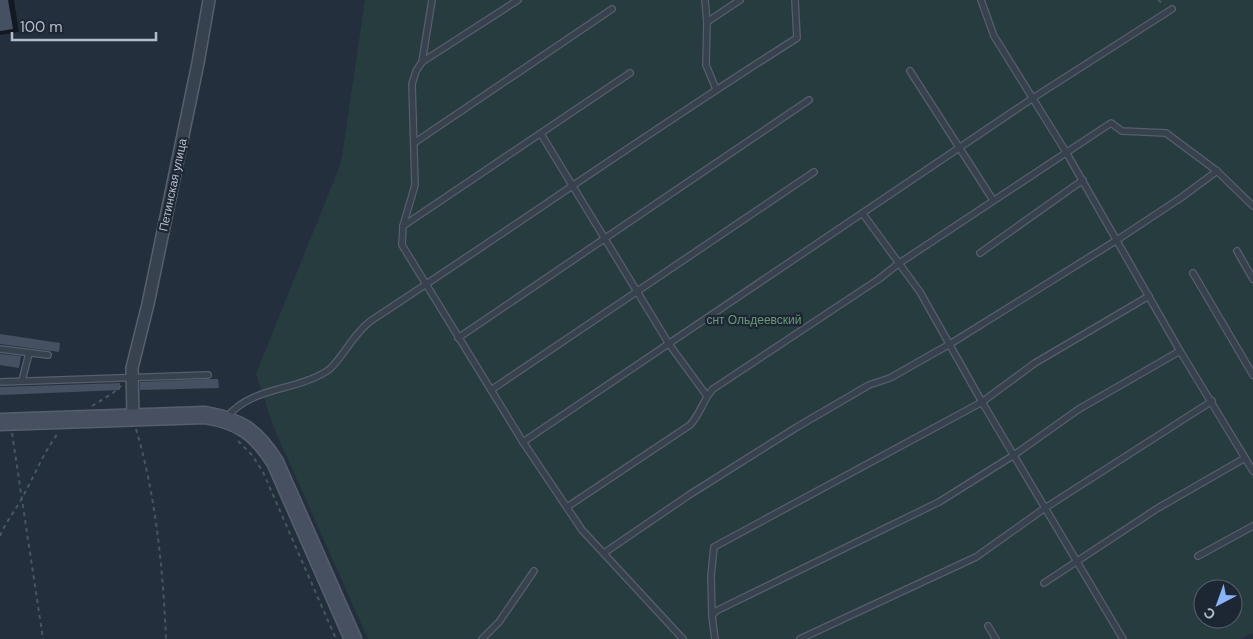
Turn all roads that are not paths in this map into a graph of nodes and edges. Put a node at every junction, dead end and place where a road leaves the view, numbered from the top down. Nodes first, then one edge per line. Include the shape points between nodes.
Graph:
1 (209, 0) edge
2 (432, 0) edge
3 (518, 0) edge
4 (705, 0) edge
5 (740, 0) edge
6 (795, 0) edge
7 (981, 0) edge
8 (612, 9) dead end
9 (1172, 9) dead end
10 (706, 22) junction
11 (422, 62) junction
12 (910, 71) dead end
13 (630, 73) dead end
14 (716, 89) junction
15 (1033, 98) junction
16 (809, 100) dead end
17 (541, 134) junction
18 (414, 143) junction
19 (959, 148) junction
20 (1066, 152) junction
21 (1217, 171) junction
22 (814, 172) dead end
23 (1083, 180) junction
24 (574, 185) junction
25 (993, 200) junction
26 (1253, 206) edge
27 (863, 214) junction
28 (403, 226) junction
29 (605, 238) junction
30 (1117, 240) junction
31 (1236, 251) dead end
32 (980, 253) dead end
33 (898, 264) junction
34 (1193, 274) dead end
35 (1253, 278) edge
36 (426, 286) junction
37 (637, 290) junction
38 (1149, 296) junction
39 (458, 338) junction
40 (669, 344) junction
41 (950, 344) junction
42 (0, 349) edge
43 (1180, 351) junction
44 (29, 353) junction
45 (48, 355) dead end
46 (131, 372) junction
47 (208, 375) dead end
48 (1253, 375) edge
49 (22, 381) junction
50 (0, 382) edge
51 (490, 390) junction
52 (707, 396) junction
53 (1212, 400) junction
54 (982, 402) junction
55 (226, 418) junction
56 (4, 422) edge
57 (134, 422) junction
58 (523, 442) junction
59 (1014, 454) junction
60 (1245, 458) junction
61 (1253, 471) edge
62 (567, 507) junction
63 (1045, 508) junction
64 (1253, 526) edge
65 (604, 553) junction
66 (1198, 556) dead end
67 (1078, 562) junction
68 (534, 571) dead end
69 (1044, 583) dead end
70 (712, 616) junction
71 (988, 626) dead end
72 (353, 639) edge
73 (482, 639) edge
74 (683, 639) edge
75 (715, 639) edge
76 (800, 639) edge
77 (996, 639) edge
78 (1123, 639) edge

1 - 46 street, Петинская улица via 148,304
2 - 11 lane
3 - 11 lane
4 - 10 lane
5 - 10 lane
6 - 14 lane via 797,38
7 - 15 lane via 994,36
8 - 18 lane
9 - 15 lane
10 - 14 lane via 706,65
11 - 18 lane via 412,84
12 - 19 lane
13 - 17 lane
14 - 24 lane
15 - 19 lane
15 - 20 lane
16 - 29 lane
17 - 24 lane
17 - 28 lane
18 - 28 lane via 415,185
19 - 25 lane
19 - 27 lane
20 - 21 lane via 1111,123 1122,131 1166,133
20 - 23 lane
20 - 25 lane
21 - 26 lane
21 - 30 lane
22 - 37 lane
23 - 30 lane
23 - 32 lane
24 - 29 lane
24 - 36 lane
25 - 33 lane
27 - 33 lane
27 - 40 lane
28 - 36 lane via 402,246
29 - 37 lane
29 - 39 lane
30 - 38 lane
30 - 41 lane
31 - 35 lane
33 - 41 lane via 920,292
33 - 52 lane
34 - 48 lane
36 - 39 lane
36 - 55 lane via 369,322 329,370 311,379 246,399
37 - 40 lane
37 - 51 lane
38 - 43 lane
38 - 54 lane via 1035,363
39 - 51 lane
40 - 52 lane
40 - 58 lane
41 - 54 lane
41 - 65 lane via 797,427
42 - 44 lane
43 - 53 lane
43 - 59 lane via 1079,409
44 - 45 lane
44 - 49 lane
46 - 47 lane
46 - 49 lane
46 - 57 street, Петинская улица
49 - 50 lane
51 - 58 lane
52 - 62 lane via 700,414 690,425
53 - 60 lane
53 - 63 lane
54 - 59 lane
54 - 70 lane via 714,547
55 - 57 street via 205,415
55 - 72 street via 252,433 275,462
56 - 57 street
58 - 62 lane
59 - 63 lane
59 - 70 lane via 940,502 716,611
60 - 61 lane
60 - 67 lane via 1158,508
62 - 65 lane via 582,530
63 - 67 lane
63 - 76 lane via 976,557
64 - 66 lane
65 - 74 lane
67 - 69 lane
67 - 78 lane
68 - 73 lane via 499,622
70 - 75 lane
71 - 77 lane

